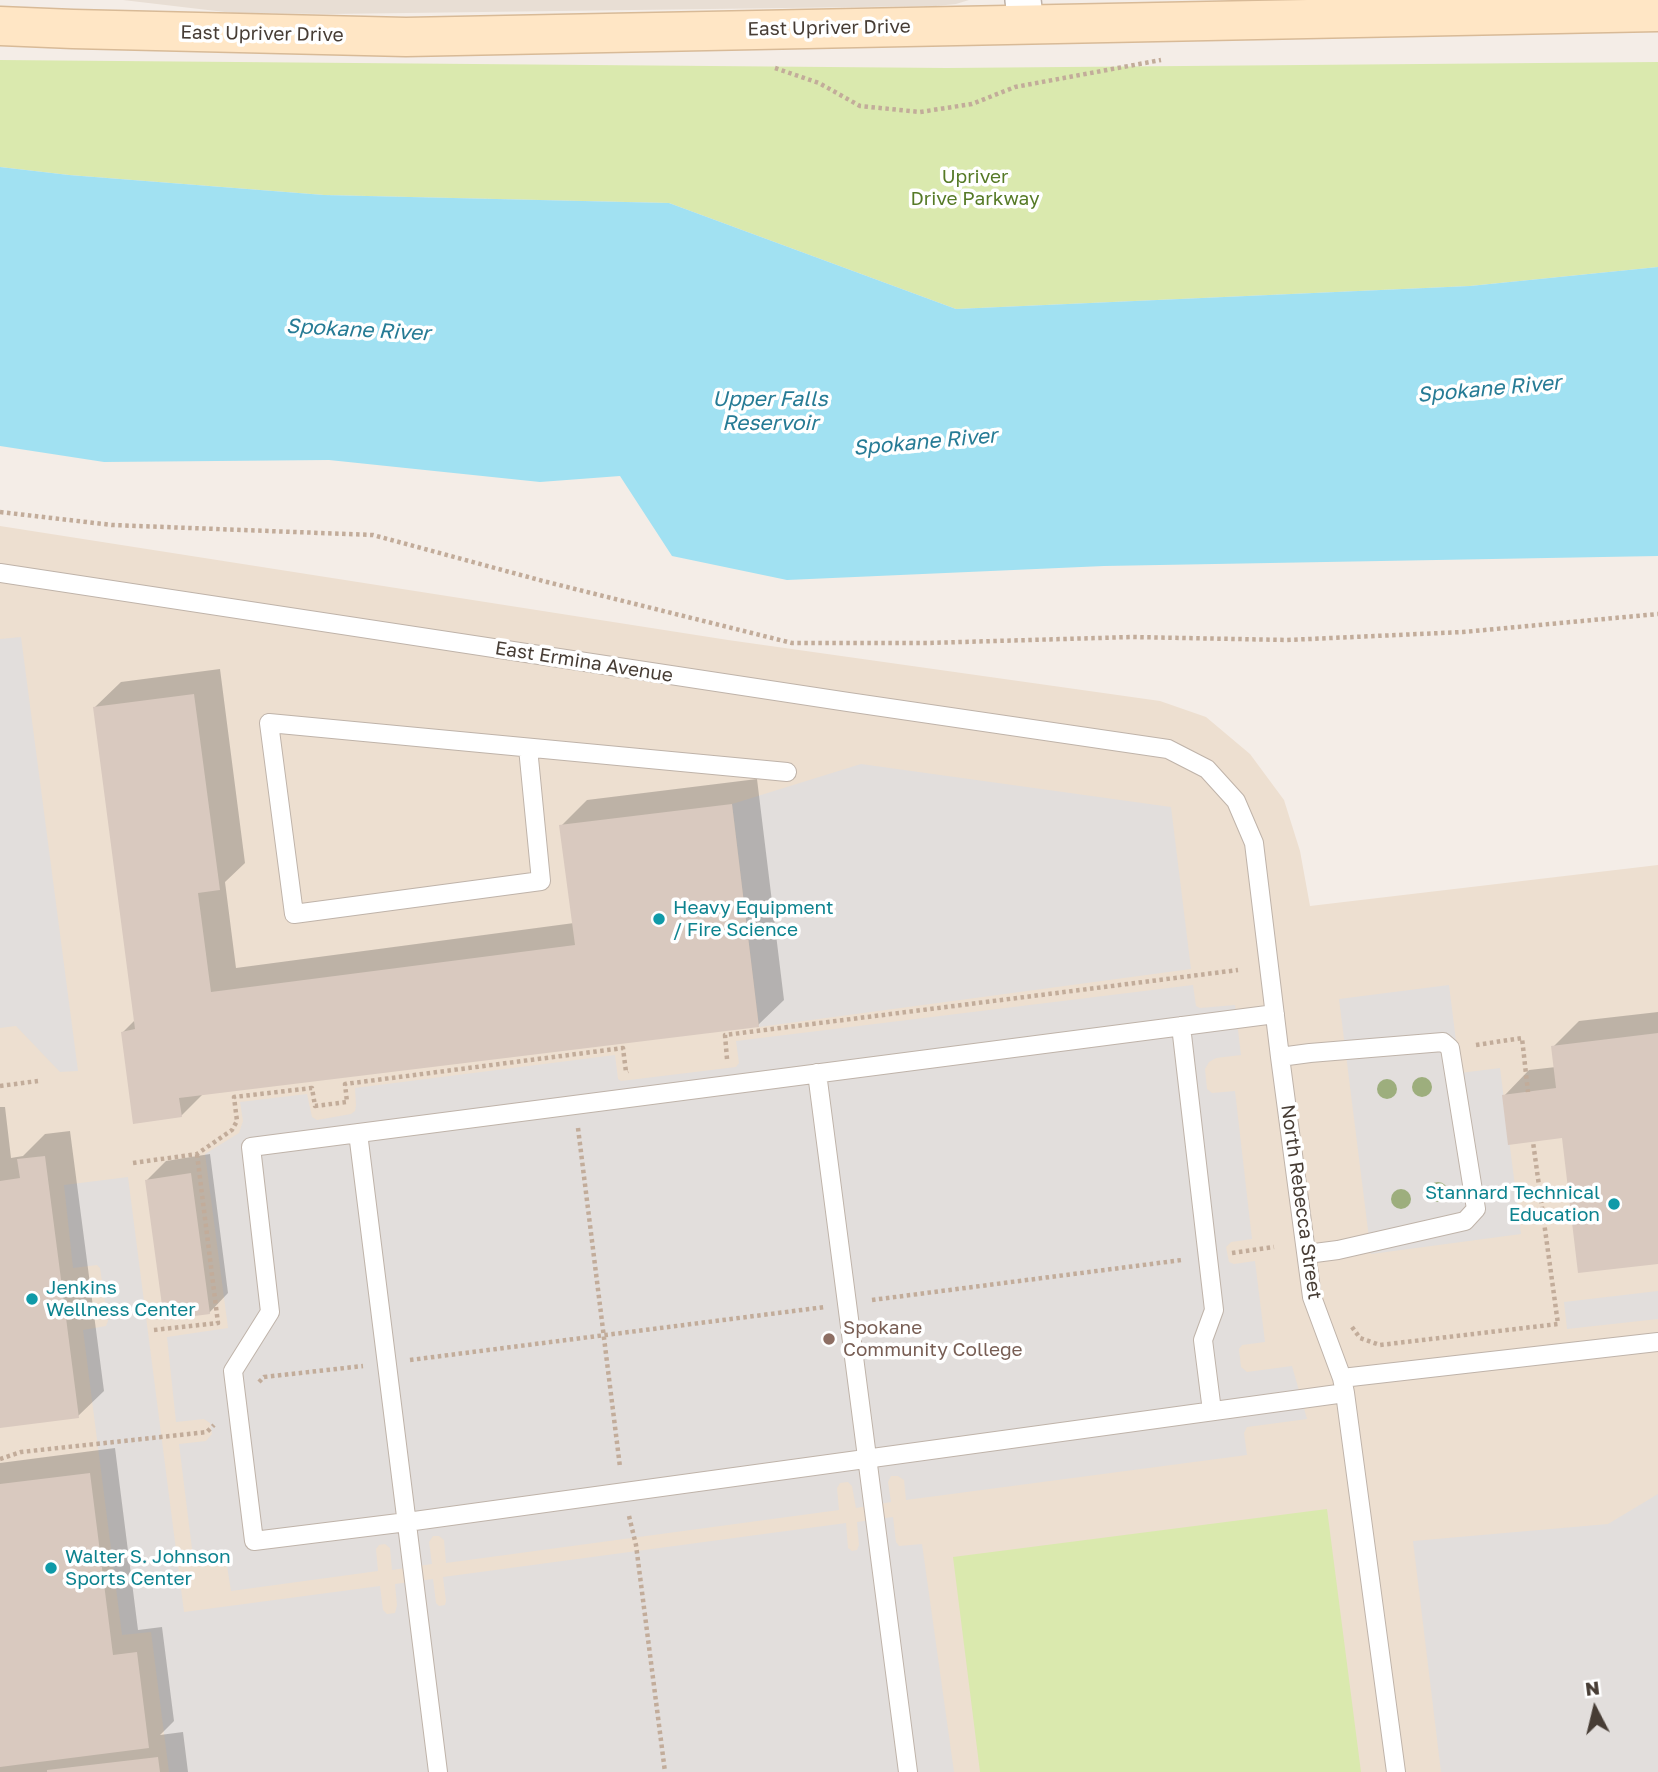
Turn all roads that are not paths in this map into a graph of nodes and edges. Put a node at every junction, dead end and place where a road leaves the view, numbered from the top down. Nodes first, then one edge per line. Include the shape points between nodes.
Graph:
1 (1025, 12) edge
2 (1658, 12) edge
3 (71, 15) edge
4 (0, 26) edge
5 (0, 573) edge
6 (528, 748) junction
7 (1168, 749) joint
8 (787, 772) dead end
9 (1275, 1014) junction
10 (1181, 1026) junction
11 (1280, 1057) junction
12 (817, 1073) junction
13 (358, 1133) junction
14 (1307, 1254) junction
15 (1658, 1342) edge
16 (1344, 1385) junction
17 (1212, 1411) junction
18 (867, 1459) junction
19 (407, 1522) junction
20 (438, 1772) edge
21 (908, 1772) edge
22 (1396, 1772) edge

1 - 2 street, East Upriver Drive
1 - 3 street, East Upriver Drive via 406,37
3 - 4 street, East Upriver Drive
5 - 7 lane, East Ermina Avenue
6 - 6 lane via 269,723 294,914 541,881
6 - 8 lane
7 - 9 lane, North Rebecca Street via 1207,769 1236,801 1254,843
9 - 10 lane
9 - 11 lane, North Rebecca Street
10 - 12 lane
10 - 17 lane via 1214,1310 1203,1340
11 - 14 lane, North Rebecca Street
11 - 14 lane via 1443,1042 1450,1048 1476,1209 1465,1221
12 - 13 lane
12 - 18 lane
13 - 19 lane
13 - 19 lane via 251,1147 270,1312 233,1371 254,1541
14 - 16 lane, North Rebecca Street via 1312,1297
15 - 16 lane
16 - 17 lane
16 - 22 lane, North Rebecca Street
17 - 18 lane
18 - 19 lane
18 - 21 lane
19 - 20 lane

